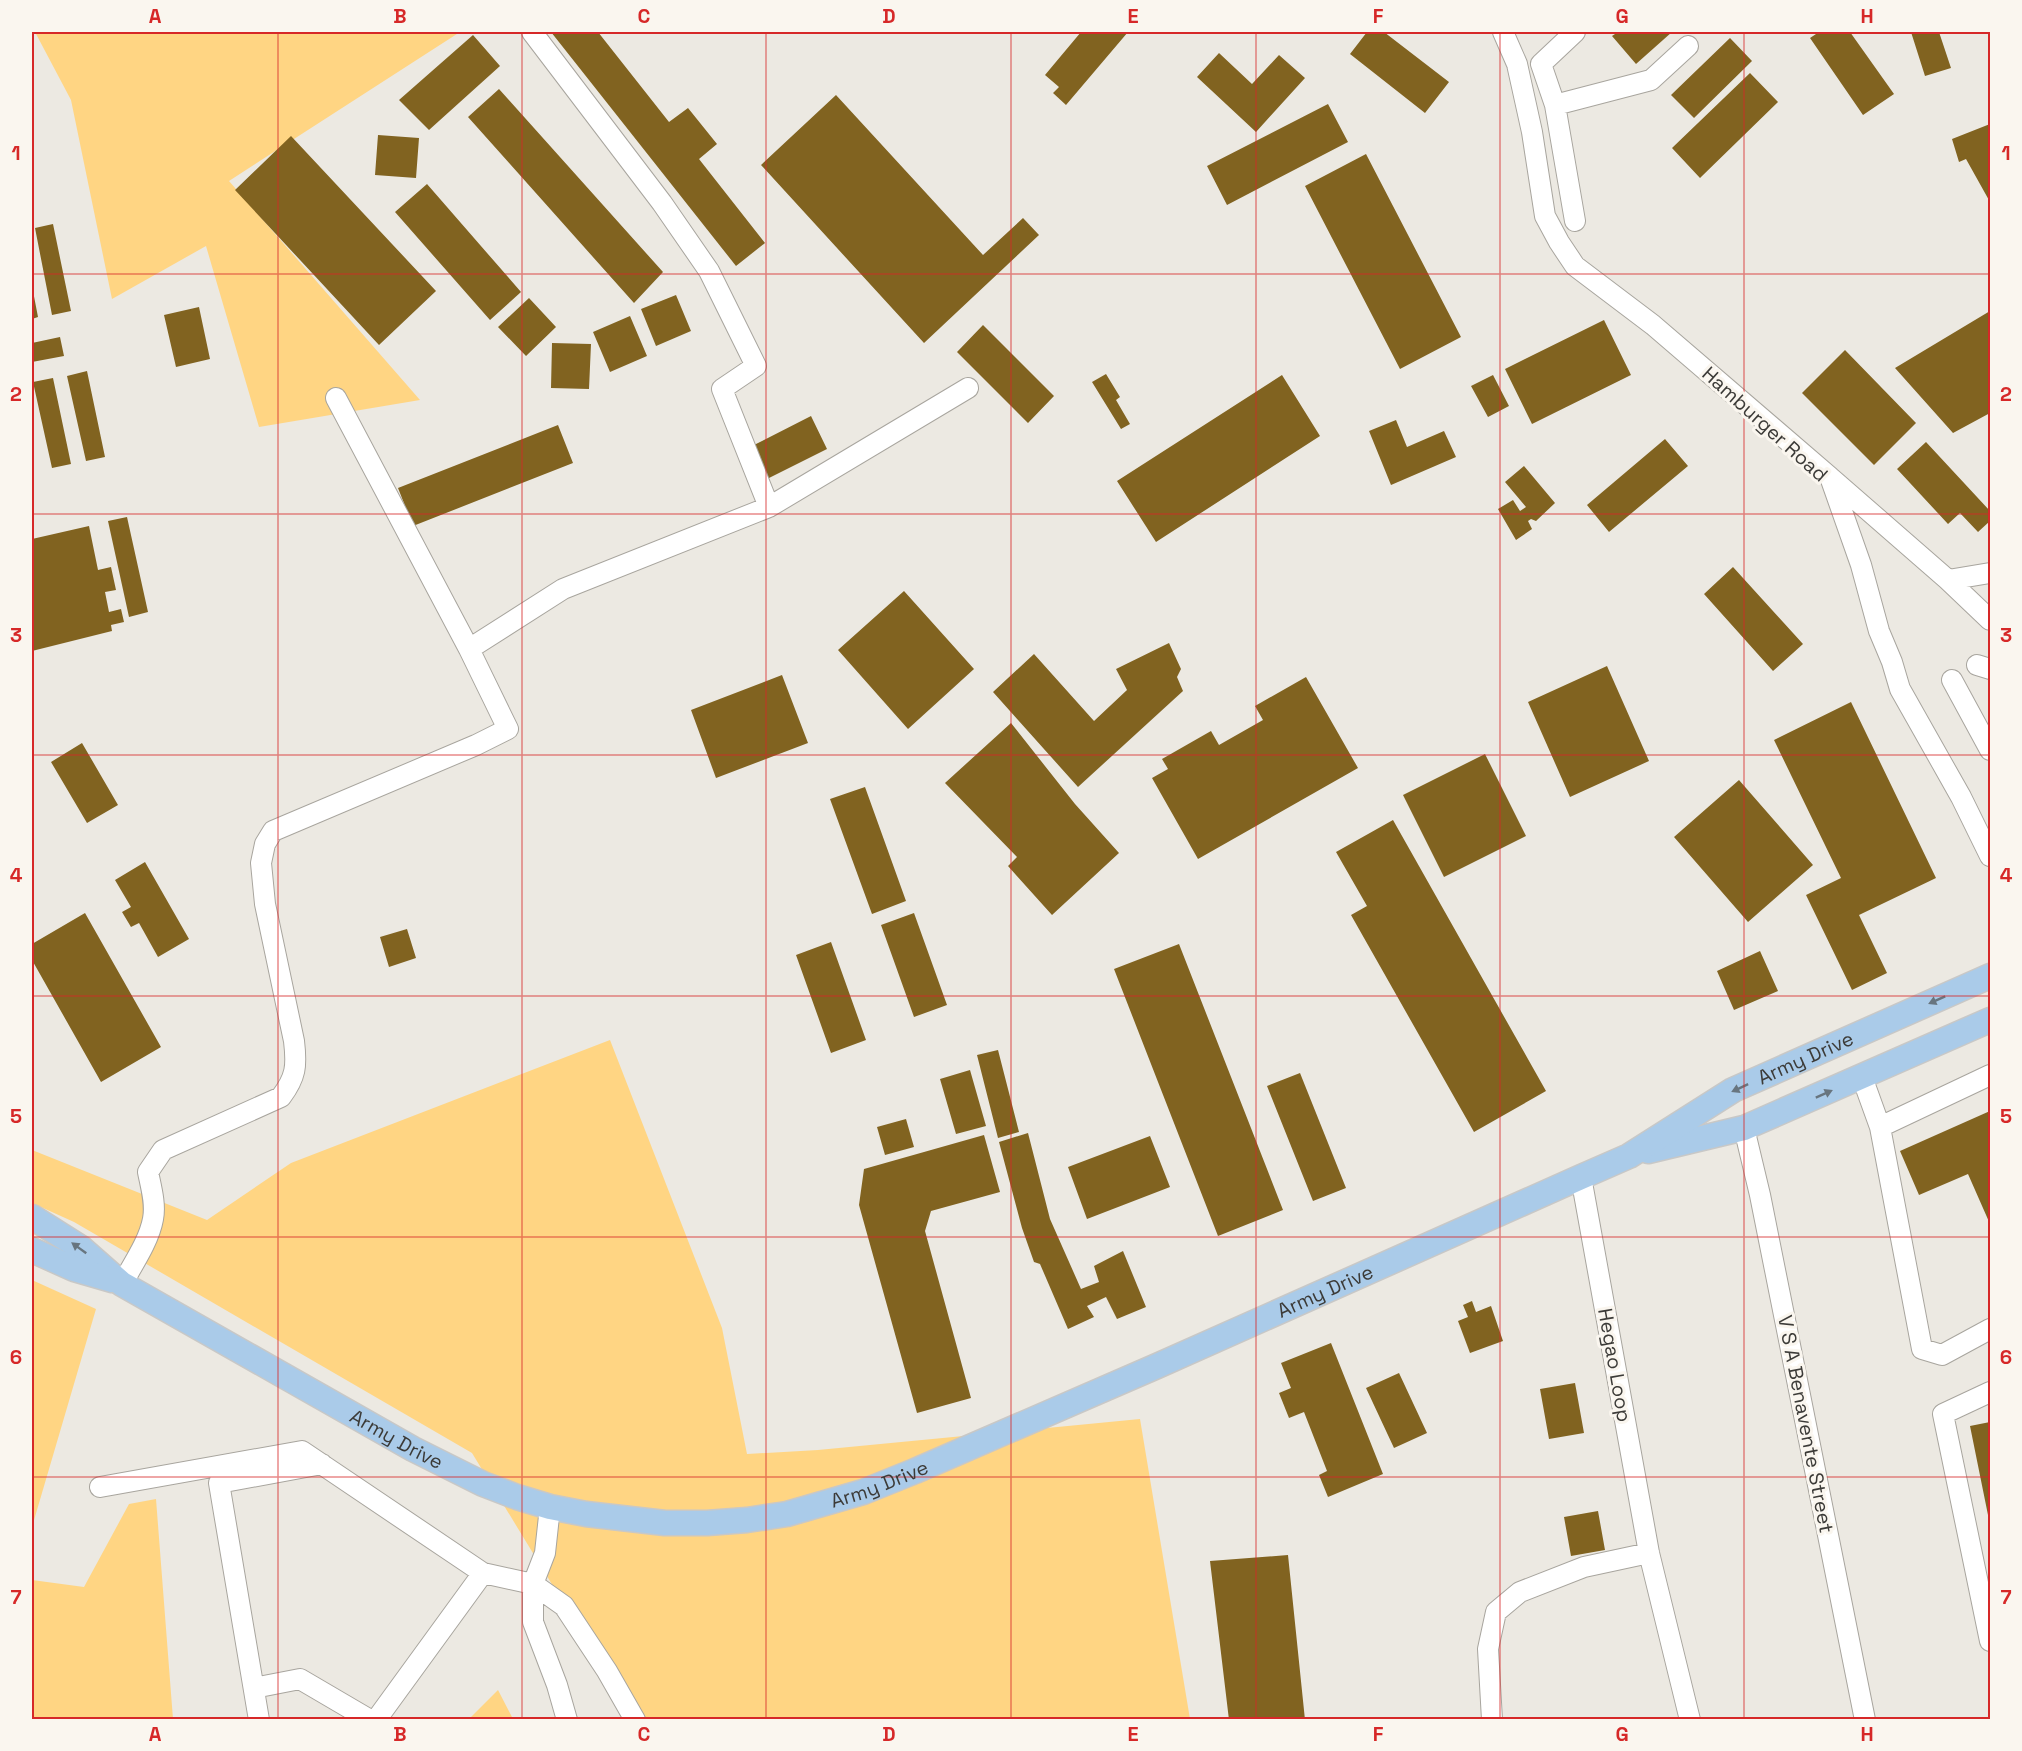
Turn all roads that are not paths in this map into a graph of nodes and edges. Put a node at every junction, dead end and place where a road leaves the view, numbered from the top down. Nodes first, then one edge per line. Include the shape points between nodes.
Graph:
1 (532, 32) edge
2 (1503, 32) edge
3 (1575, 32) edge
4 (1688, 46) dead end
5 (1541, 64) junction
6 (1518, 70) junction
7 (1555, 105) junction
8 (1575, 221) dead end
9 (968, 388) dead end
10 (336, 398) dead end
11 (1830, 477) junction
12 (769, 507) junction
13 (1990, 573) edge
14 (1948, 580) junction
15 (1990, 620) edge
16 (469, 649) junction
17 (1952, 680) dead end
18 (1990, 750) edge
19 (1990, 856) edge
20 (1990, 976) edge
21 (1990, 1020) edge
22 (1990, 1076) edge
23 (1862, 1077) junction
24 (1880, 1127) junction
25 (1744, 1128) junction
26 (1629, 1156) junction
27 (1581, 1177) junction
28 (34, 1217) edge
29 (32, 1250) edge
30 (123, 1284) junction
31 (1990, 1329) edge
32 (1990, 1392) edge
33 (322, 1464) junction
34 (100, 1487) dead end
35 (550, 1507) junction
36 (1650, 1553) junction
37 (483, 1573) junction
38 (533, 1584) junction
39 (1990, 1641) edge
40 (254, 1688) junction
41 (259, 1719) edge
42 (370, 1719) edge
43 (376, 1719) edge
44 (567, 1719) edge
45 (635, 1719) edge
46 (1492, 1719) edge
47 (1690, 1719) edge
48 (1865, 1719) edge

1 - 12 street via 709,271 756,366 722,389
2 - 6 street, Hamburger Road
3 - 5 street
4 - 7 street via 1651,80
5 - 6 street
5 - 7 street
6 - 11 street, Hamburger Road via 1545,216 1575,266 1653,325
7 - 8 street
9 - 12 street
10 - 16 street
11 - 14 street
11 - 19 street, Hamburger Road via 1900,689
12 - 16 street via 563,589
13 - 14 street
14 - 15 street
16 - 30 street via 508,729 273,831 265,843 261,863 265,904 294,1041 296,1063 292,1083 281,1097 163,1150 148,1172 153,1219
17 - 18 street
20 -> 26 main road, Army Drive via 1733,1090
21 - 23 main road, Army Drive
22 - 24 street
23 - 24 street
25 -> 23 main road, Army Drive
24 - 31 street via 1922,1348 1942,1355
25 - 26 main road, Army Drive
25 - 48 street, V S A Benavente Street via 1761,1195
26 - 27 main road, Army Drive
27 - 35 main road, Army Drive via 1157,1366 854,1495 788,1514 707,1523 625,1520
27 - 36 street, Hegao Loop
30 -> 28 main road, Army Drive via 81,1248
29 - 30 main road, Army Drive via 74,1269
30 - 35 main road, Army Drive via 447,1467
32 - 39 street via 1944,1414
33 - 34 street via 302,1451
33 - 37 street
33 - 40 street via 219,1483
35 - 38 street via 545,1553
36 - 46 street via 1584,1567 1520,1592 1496,1612 1488,1649
36 - 47 street, Hegao Loop
37 - 38 street
37 - 43 street
38 - 44 street via 533,1622
38 - 45 street via 564,1606
40 - 41 street
40 - 42 street via 300,1679

